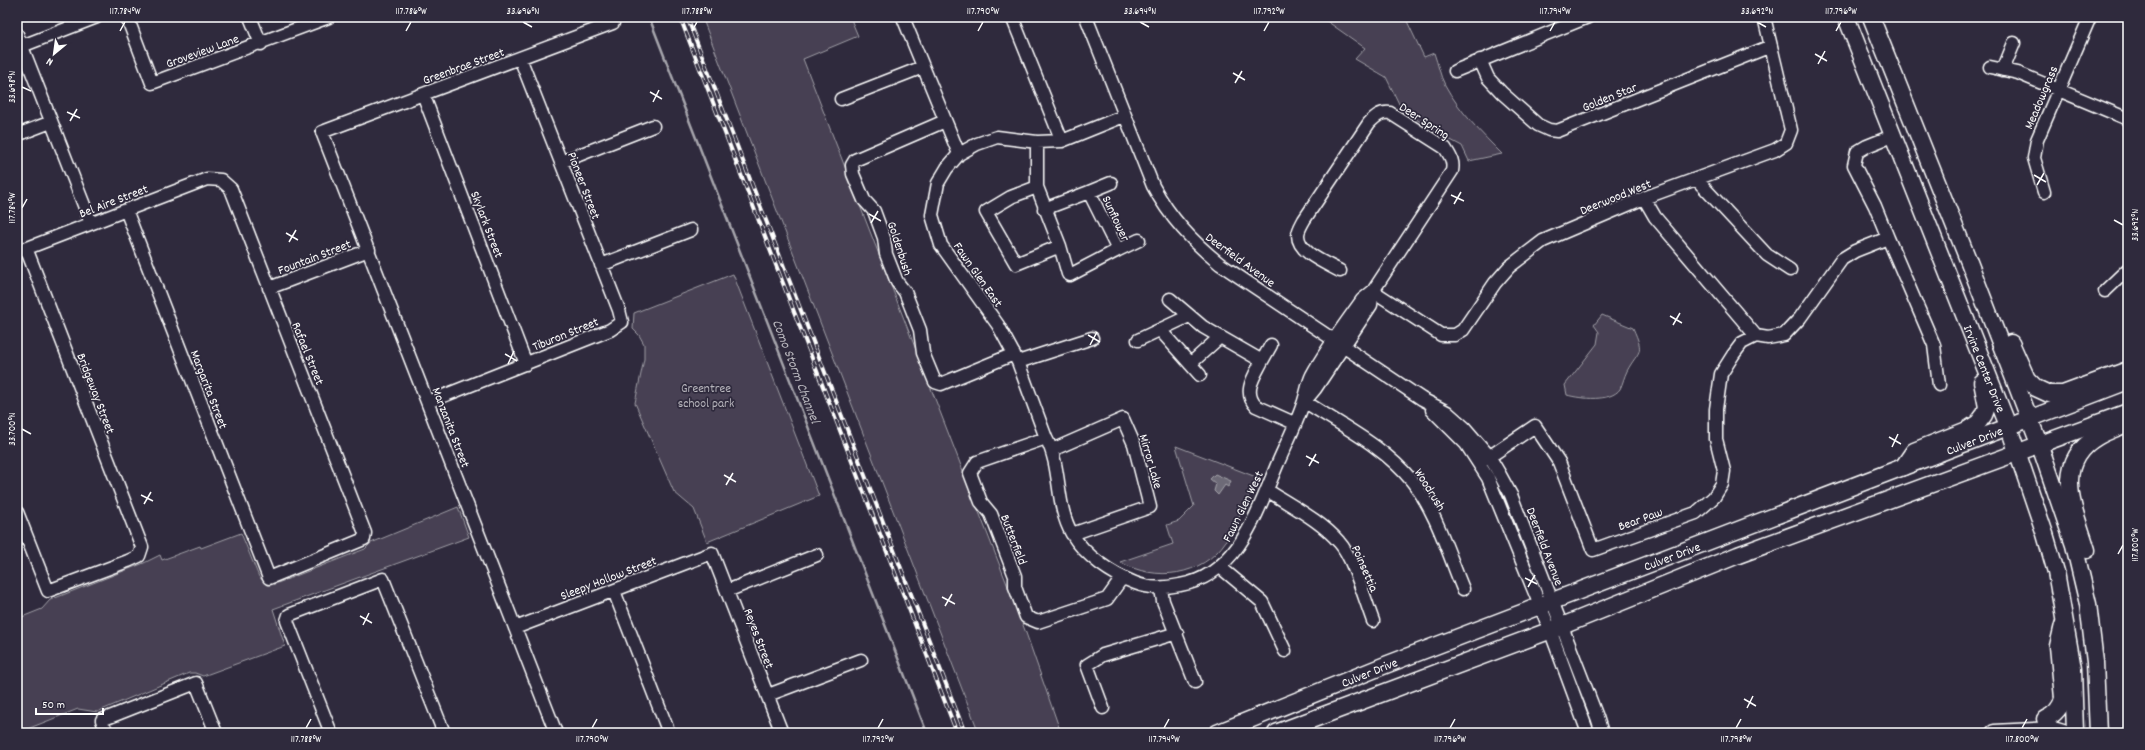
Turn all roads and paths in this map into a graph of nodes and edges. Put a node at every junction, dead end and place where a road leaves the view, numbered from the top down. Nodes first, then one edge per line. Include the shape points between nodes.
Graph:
1 (97, 17) edge
2 (127, 17) edge
3 (250, 17) edge
4 (329, 17) edge
5 (1012, 17) edge
6 (1086, 17) edge
7 (1588, 17) edge
8 (1764, 17) edge
9 (1846, 17) edge
10 (1872, 17) edge
11 (2090, 17) edge
12 (904, 20) dead end
13 (613, 23) dead end
14 (17, 34) edge
15 (2014, 43) dead end
16 (261, 44) junction
17 (22, 46) junction
18 (1771, 46) junction
19 (520, 58) junction
20 (1480, 60) junction
21 (924, 66) junction
22 (1990, 67) dead end
23 (2003, 70) junction
24 (1455, 71) dead end
25 (2060, 90) junction
26 (423, 94) junction
27 (841, 99) dead end
28 (1124, 116) junction
29 (2128, 119) edge
30 (945, 121) junction
31 (51, 122) junction
32 (653, 126) dead end
33 (322, 132) joint
34 (17, 135) edge
35 (1892, 136) junction
36 (1062, 141) junction
37 (1037, 142) junction
38 (959, 154) junction
39 (561, 162) junction
40 (221, 180) joint
41 (1697, 180) junction
42 (1111, 183) dead end
43 (1037, 188) junction
44 (1089, 192) junction
45 (2044, 192) dead end
46 (1644, 198) junction
47 (1044, 209) junction
48 (126, 210) junction
49 (91, 223) junction
50 (691, 230) dead end
51 (1888, 238) junction
52 (1139, 240) dead end
53 (1060, 246) junction
54 (22, 250) edge
55 (369, 250) junction
56 (1118, 250) junction
57 (1969, 262) junction
58 (601, 265) junction
59 (2128, 269) edge
60 (1790, 270) dead end
61 (1340, 271) dead end
62 (269, 288) junction
63 (1373, 291) junction
64 (2105, 291) dead end
65 (1170, 299) dead end
66 (1189, 316) junction
67 (622, 322) joint
68 (1160, 330) junction
69 (1756, 336) junction
70 (1220, 337) junction
71 (1092, 338) dead end
72 (1138, 340) dead end
73 (1340, 343) junction
74 (1270, 345) dead end
75 (1016, 358) junction
76 (1262, 361) junction
77 (526, 364) junction
78 (1190, 364) junction
79 (1984, 366) junction
80 (2128, 370) edge
81 (1200, 375) dead end
82 (2128, 381) edge
83 (1939, 385) dead end
84 (1304, 401) junction
85 (428, 402) junction
86 (2128, 412) edge
87 (2030, 420) junction
88 (1294, 423) junction
89 (2128, 423) edge
90 (2009, 428) junction
91 (1046, 438) junction
92 (2040, 446) junction
93 (1052, 450) junction
94 (2018, 454) junction
95 (1485, 459) junction
96 (1903, 467) junction
97 (1267, 490) junction
98 (17, 512) edge
99 (1756, 524) junction
100 (1072, 534) junction
101 (364, 539) joint
102 (712, 553) joint
103 (817, 555) dead end
104 (1738, 555) junction
105 (1220, 567) junction
106 (1122, 578) junction
107 (1161, 588) junction
108 (1463, 589) dead end
109 (614, 591) junction
110 (727, 591) junction
111 (1546, 604) junction
112 (2065, 618) junction
113 (1373, 621) dead end
114 (515, 628) junction
115 (1556, 628) junction
116 (1177, 633) junction
117 (1285, 651) dead end
118 (2093, 651) junction
119 (861, 660) dead end
120 (1195, 682) dead end
121 (768, 695) junction
122 (1103, 708) dead end
123 (2045, 719) dead end
124 (2075, 725) edge
125 (106, 733) edge
126 (216, 733) edge
127 (331, 733) edge
128 (444, 733) edge
129 (556, 733) edge
130 (669, 733) edge
131 (782, 733) edge
132 (1217, 733) edge
133 (1276, 733) edge
134 (1588, 733) edge
135 (1602, 733) edge
136 (1994, 733) edge
137 (2063, 733) edge
138 (2088, 733) edge
139 (2098, 733) edge

1 - 17 street
2 - 16 street, Groveview Lane via 152,83
3 - 16 street
4 - 16 street, Groveview Lane
5 - 36 street
6 - 28 street, Deerfield Avenue
7 - 20 street
8 - 18 street, Deerwood West
9 - 35 main road, Irvine Center Drive
10 - 57 main road, Irvine Center Drive
11 - 25 street, Meadowgrass
12 - 21 street
13 - 19 street, Greenbrae Street
14 - 17 street
15 - 23 street
17 - 31 street
18 - 20 street, Golden Star via 1557,130 1549,130 1538,125 1502,93 1488,78
18 - 41 street, Deerwood West via 1791,130 1786,143 1775,150
19 - 26 street, Greenbrae Street
19 - 39 street, Pioneer Street
20 - 24 street
21 - 27 street
21 - 30 street
22 - 23 street
23 - 25 street via 2018,73
25 - 29 street
25 - 45 street, Meadowgrass via 2037,140 2034,158
26 - 33 street, Greenbrae Street
26 - 77 street, Skylark Street
28 - 36 street, Fawn Glen East
28 - 73 street, Deerfield Avenue via 1153,186 1181,229 1220,264
30 - 38 street
30 - 75 street, Goldenbush via 854,160 853,174 864,200 874,211 886,242 886,254 896,282 905,292 920,330 923,353 934,382 940,384
31 - 34 street
31 - 49 street
32 - 39 street
33 - 55 street, Manzanita Street
35 - 51 street via 1858,152 1854,165
35 - 79 main road, Irvine Center Drive
36 - 37 street, Fawn Glen East
37 - 38 street, Fawn Glen East via 997,137
37 - 43 street
38 - 75 street, Fawn Glen East via 938,183 932,215 941,245 998,324
39 - 58 street, Pioneer Street
40 - 48 street, Bel Aire Street via 207,179
40 - 62 street, Rafael Street via 231,189
41 - 46 street, Deerwood West
41 - 60 street via 1767,255
42 - 44 street
43 - 47 street
43 - 53 street via 1022,191 986,212 1016,264
44 - 47 street, Sunflower
44 - 56 street, Sunflower
46 - 63 street, Deerwood West via 1543,241 1526,253 1495,283 1463,330 1455,335 1441,335
46 - 69 street via 1655,217
47 - 53 street
48 - 49 street, Bel Aire Street
48 - 101 street, Margarita Street via 269,578
49 - 54 street, Bel Aire Street
50 - 58 street
51 - 69 street via 1854,251 1842,259 1800,318 1784,335 1768,338
51 - 83 street via 1934,345
52 - 56 street
53 - 56 street, Sunflower via 1069,274
54 - 98 street, Bridgeway Street via 142,547 139,556 48,591
55 - 62 street, Fountain Street
55 - 85 street, Manzanita Street
57 - 80 main road via 1982,268 2027,379 2036,388 2049,394 2063,394
57 - 87 main road, Irvine Center Drive
58 - 67 street, Pioneer Street
59 - 64 street
61 - 63 street, Deer Spring via 1309,253 1300,244 1298,233 1304,220 1369,123 1375,116 1390,113 1445,148 1453,165 1452,171
62 - 101 street, Rafael Street via 365,533
63 - 73 street, Deer Spring via 1362,300
65 - 66 street
66 - 68 street
66 - 70 street
67 - 77 street, Tiburon Street via 610,330
68 - 72 street
68 - 78 street
69 - 95 street, Bear Paw via 1742,343 1722,374 1716,409 1716,439 1724,471 1722,484 1714,497 1696,513 1593,550 1559,462 1535,426
70 - 76 street
70 - 78 street
71 - 75 street
73 - 84 street, Fawn Glen West via 1315,390
73 - 95 street, Deerfield Avenue via 1422,399 1447,412 1464,427
74 - 76 street
75 - 91 street, Fawn Glen East
76 - 88 street via 1250,385 1252,402
77 - 85 street, Tiburon Street
78 - 81 street
79 - 90 main road, Irvine Center Drive
79 - 96 main road via 1981,385 1987,399 1987,407 1978,423 1967,430 1914,451
82 - 87 main road, Culver Drive
84 - 88 street, Fawn Glen West
84 - 108 street, Woodrush via 1384,453 1413,482 1427,503
85 - 114 street, Manzanita Street
86 - 92 main road, Culver Drive
87 - 90 main road, Culver Drive
87 - 92 main road, Irvine Center Drive
88 - 97 street, Fawn Glen West
89 - 118 main road via 2097,437 2081,449 2073,461 2070,473 2074,507 2087,549 2094,585
90 - 94 main road, Irvine Center Drive
90 - 96 main road, Culver Drive
91 - 93 street, Fawn Glen West
91 - 106 street, Butterfield via 977,462 970,473 981,502 991,514 1015,576 1015,587 1026,617 1038,622 1107,599
92 - 94 main road, Culver Drive
92 - 118 main road, Irvine Center Drive via 2074,545 2088,604
93 - 100 street, Fawn Glen West via 1065,518
93 - 100 street, Mirror Lake via 1123,419 1134,444 1150,506
94 - 104 main road, Culver Drive
94 - 112 main road, Irvine Center Drive via 2049,545
95 - 111 street, Deerfield Avenue via 1511,496
96 - 99 main road, Culver Drive
97 - 105 street, Fawn Glen West via 1233,554
97 - 113 street, Poinsettia via 1326,528 1340,542 1350,558
99 - 104 main road
99 - 111 main road, Culver Drive
100 - 106 street, Fawn Glen West via 1085,550
102 - 109 street, Sleepy Hollow Street
102 - 110 street, Reyes Street
103 - 110 street
104 - 115 main road, Culver Drive
105 - 107 street, Fawn Glen West via 1192,583
105 - 117 street via 1262,602
106 - 107 street, Fawn Glen West
107 - 116 street via 1163,601
109 - 114 street, Sleepy Hollow Street
109 - 130 street
110 - 121 street, Reyes Street
111 - 115 street, Deerfield Avenue
111 - 132 main road, Culver Drive
112 - 123 main road via 2058,646 2063,698 2053,716
112 - 124 main road, Irvine Center Drive via 2073,669
114 - 129 street, Manzanita Street
115 - 133 main road, Culver Drive
115 - 134 street, Deerfield Avenue
115 - 135 street, Deerfield Avenue
116 - 120 street
116 - 122 street via 1103,655 1087,665
118 - 139 main road, Irvine Center Drive
119 - 121 street
121 - 131 street, Reyes Street
124 - 138 main road via 2086,724
125 - 126 street via 102,720 196,683
127 - 128 street via 287,620 289,615 383,579
136 - 137 main road via 2053,730

